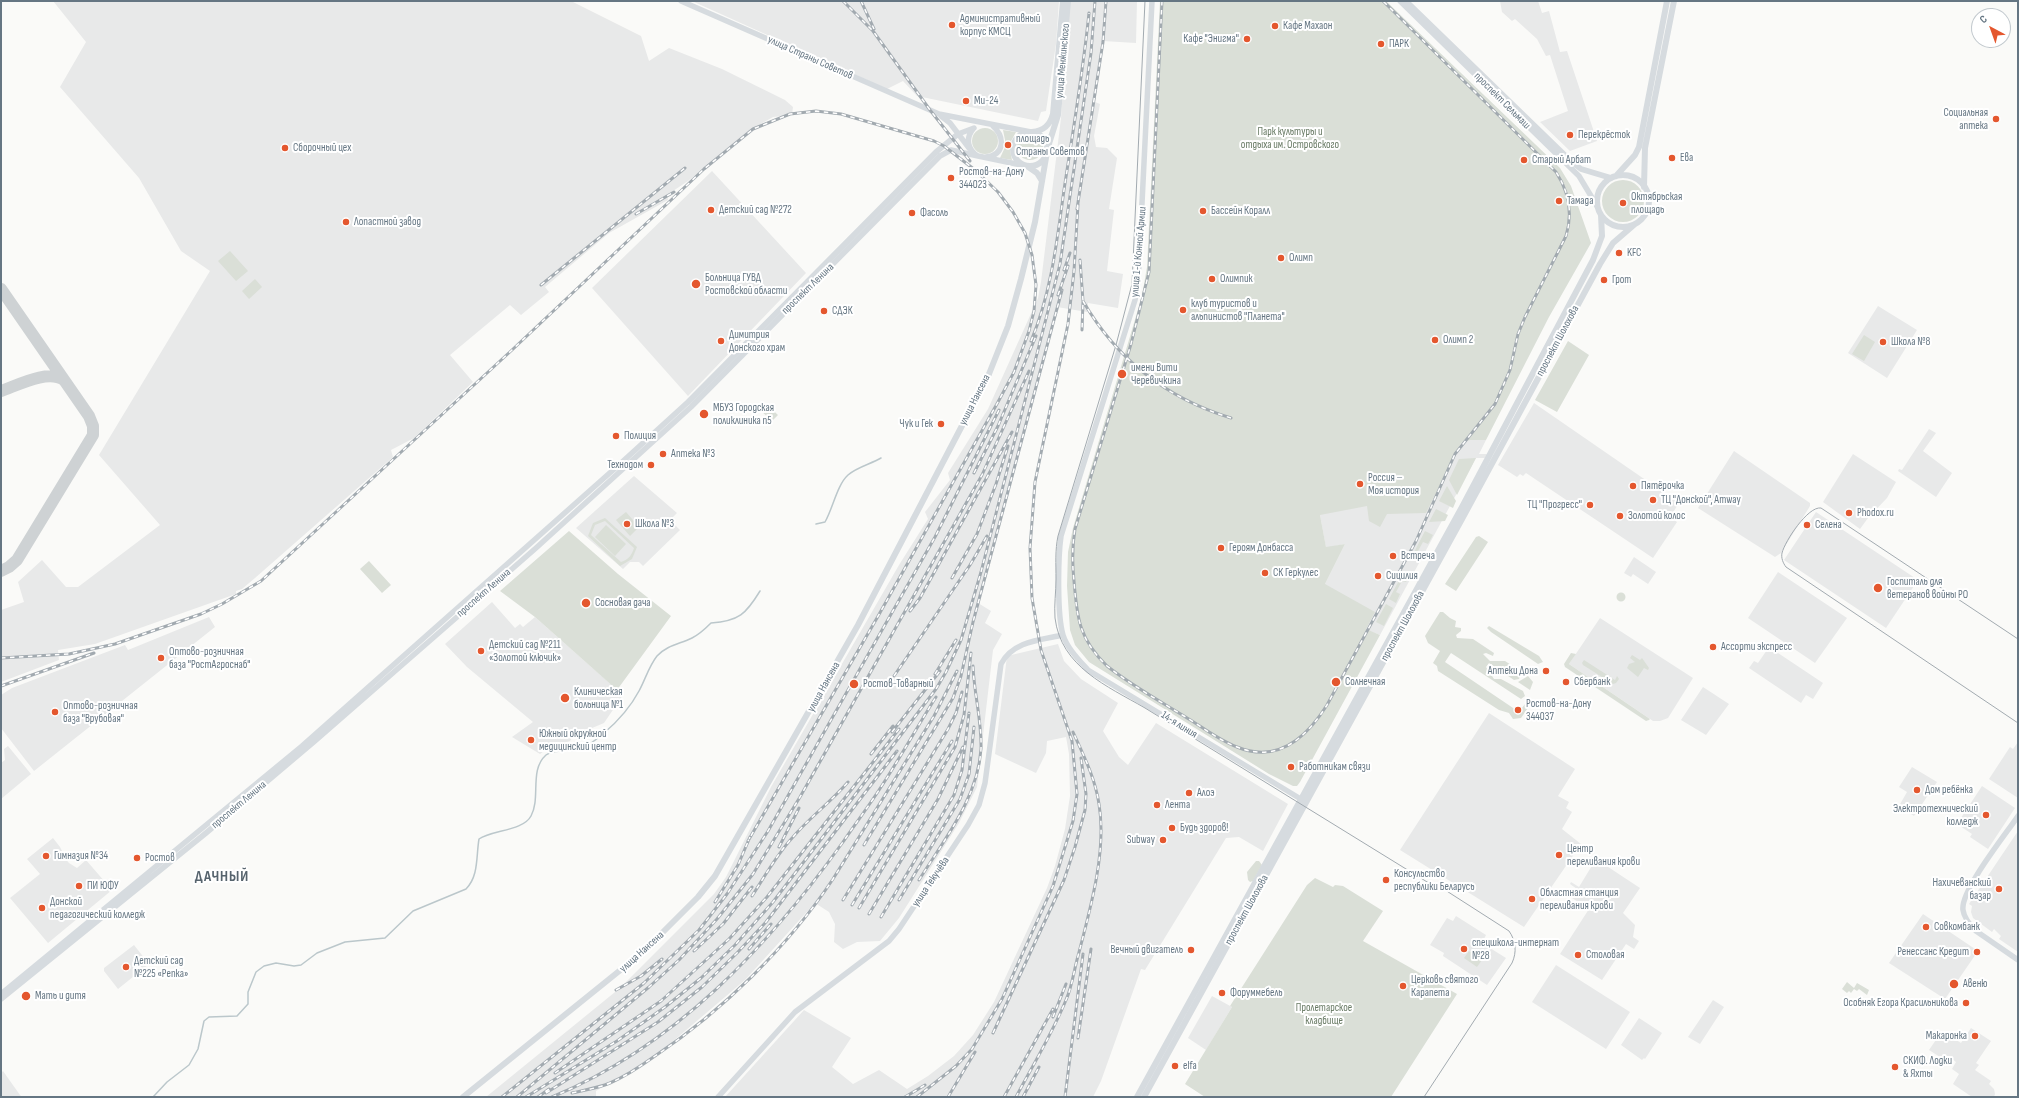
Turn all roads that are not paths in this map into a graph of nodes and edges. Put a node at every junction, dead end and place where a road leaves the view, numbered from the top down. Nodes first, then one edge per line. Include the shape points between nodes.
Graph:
1 (681, 1) edge
2 (1063, 1) edge
3 (1068, 1) edge
4 (1152, 1) edge
5 (1400, 1) edge
6 (1406, 1) edge
7 (1667, 1) edge
8 (1674, 1) edge
9 (939, 114) junction
10 (1054, 119) junction
11 (984, 124) junction
12 (992, 125) junction
13 (974, 128) junction
14 (1032, 132) junction
15 (958, 134) junction
16 (970, 149) junction
17 (1047, 151) junction
18 (938, 154) junction
19 (981, 157) junction
20 (1026, 166) junction
21 (1613, 177) junction
22 (1042, 181) junction
23 (1644, 187) junction
24 (1598, 206) junction
25 (1601, 215) junction
26 (1635, 224) junction
27 (1063, 635) junction
28 (1304, 801) junction
29 (2018, 816) edge
30 (2018, 960) edge
31 (1, 994) edge
32 (1, 999) edge
33 (463, 1097) edge
34 (718, 1097) edge
35 (1137, 1097) edge
36 (1144, 1097) edge

1 - 9 main road, улица Страны Советов
2 - 10 main road, улица Менжинского
3 - 10 main road, улица Менжинского via 1063,69
4 - 27 main road, улица 1-й Конной Армии via 1138,284 1062,536 1059,562
5 - 24 main road, проспект Сельмаш via 1579,176
6 - 21 main road, проспект Сельмаш via 1577,166
7 - 21 main road via 1639,147 1635,155
8 - 23 main road via 1646,148
9 - 11 main road
9 - 15 main road
10 - 14 main road via 1043,130
10 - 17 main road, улица Нансена
11 - 12 main road
11 - 13 main road
12 - 14 main road
12 - 19 main road via 1001,134 1001,145 995,155
13 - 15 main road
13 - 16 main road via 969,136
14 - 17 main road via 1046,142
14 - 20 main road via 1019,136 1013,146 1016,159
15 - 16 main road
15 - 18 main road
16 - 19 main road
17 - 20 main road via 1041,162
17 - 22 main road, улица Нансена
18 - 19 main road via 951,150
18 - 31 main road, проспект Ленина via 633,453 302,746
18 - 32 main road, проспект Ленина via 691,407 536,548 310,746
19 - 20 main road
20 - 22 main road via 1037,173
21 - 23 main road via 1622,175 1634,178
21 - 24 main road via 1600,189 1597,197
22 - 33 main road, улица Нансена via 1035,222 1008,326 988,374 858,625 715,876 698,897 644,951
23 - 26 main road via 1648,198 1647,209
24 - 25 main road
25 - 26 main road via 1616,226
25 - 28 main road, проспект Шолохова via 1602,236 1593,260
26 - 28 main road, проспект Шолохова via 1613,243 1600,264 1462,519
27 - 28 main road, 14-я линия via 1078,660 1088,670
27 - 34 main road, улица Текучёва via 1024,644 1006,655 1001,664 985,783 979,804 968,826 899,929 889,941 795,1012
28 - 35 main road, проспект Шолохова
28 - 36 main road, проспект Шолохова
29 - 30 main road via 1968,890 1963,910 1976,931

